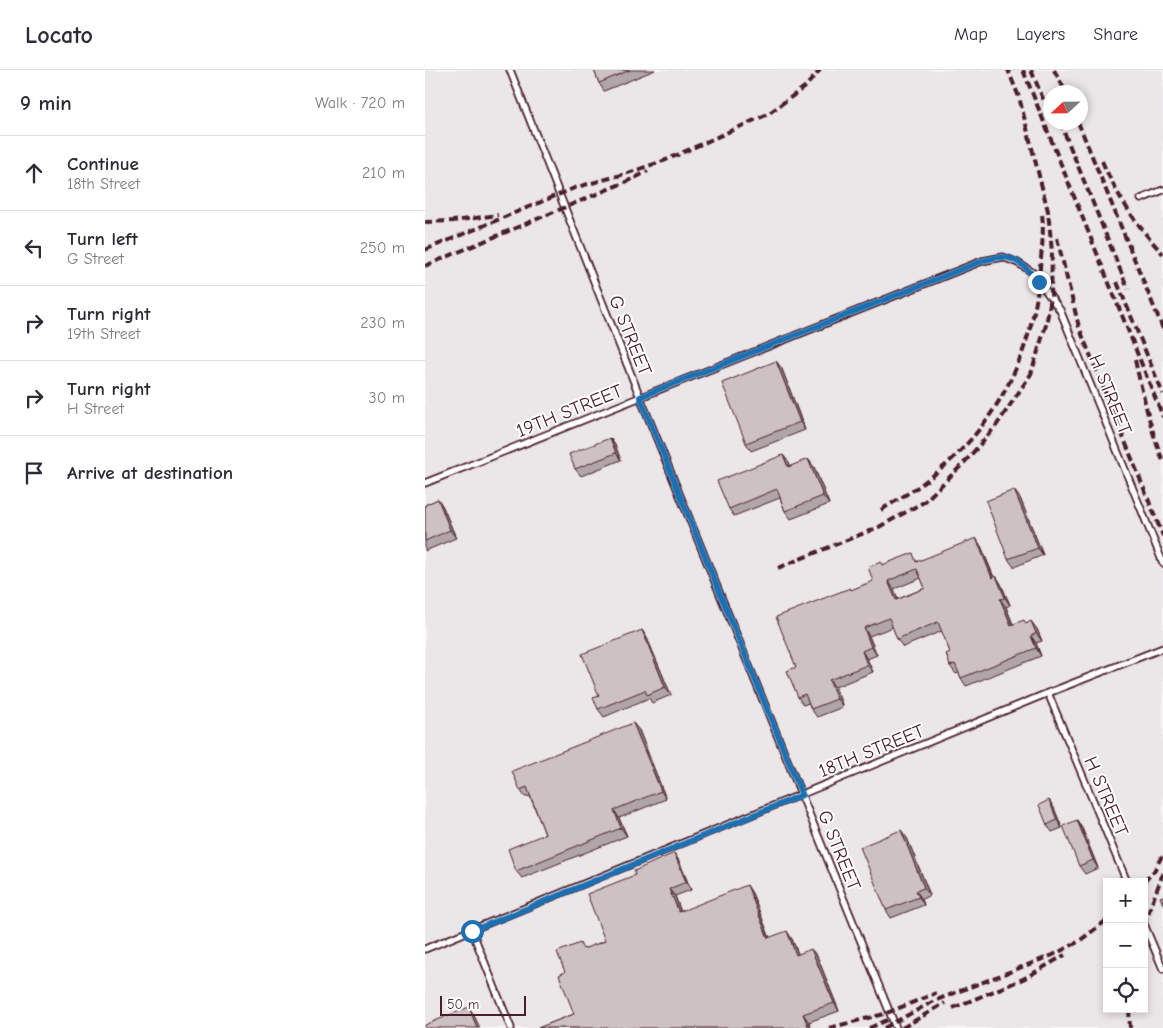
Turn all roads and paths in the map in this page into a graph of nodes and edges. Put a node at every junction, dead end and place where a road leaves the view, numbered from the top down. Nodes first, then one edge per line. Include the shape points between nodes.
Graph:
1 (510, 70) edge
2 (1163, 190) edge
3 (1141, 199) dead end
4 (1003, 257) joint
5 (640, 397) junction
6 (425, 483) edge
7 (1163, 563) edge
8 (1163, 648) edge
9 (1048, 693) junction
10 (802, 795) junction
11 (1125, 878) edge
12 (472, 931) junction
13 (1148, 934) edge
14 (425, 949) edge
15 (1163, 970) edge
16 (511, 1028) edge
17 (896, 1028) edge

1 - 5 lane, G STREET
2 - 3 lane
4 - 5 lane, 19TH STREET via 982,261
4 - 7 lane, H STREET via 1032,272 1060,310
5 - 6 lane, 19TH STREET
5 - 10 lane, G STREET
8 - 9 lane, 18TH STREET
9 - 10 lane, 18TH STREET
9 - 11 lane, H STREET
10 - 12 lane, 18TH STREET
10 - 17 lane, G STREET
12 - 14 lane, 18TH STREET
12 - 16 lane
13 - 15 lane

